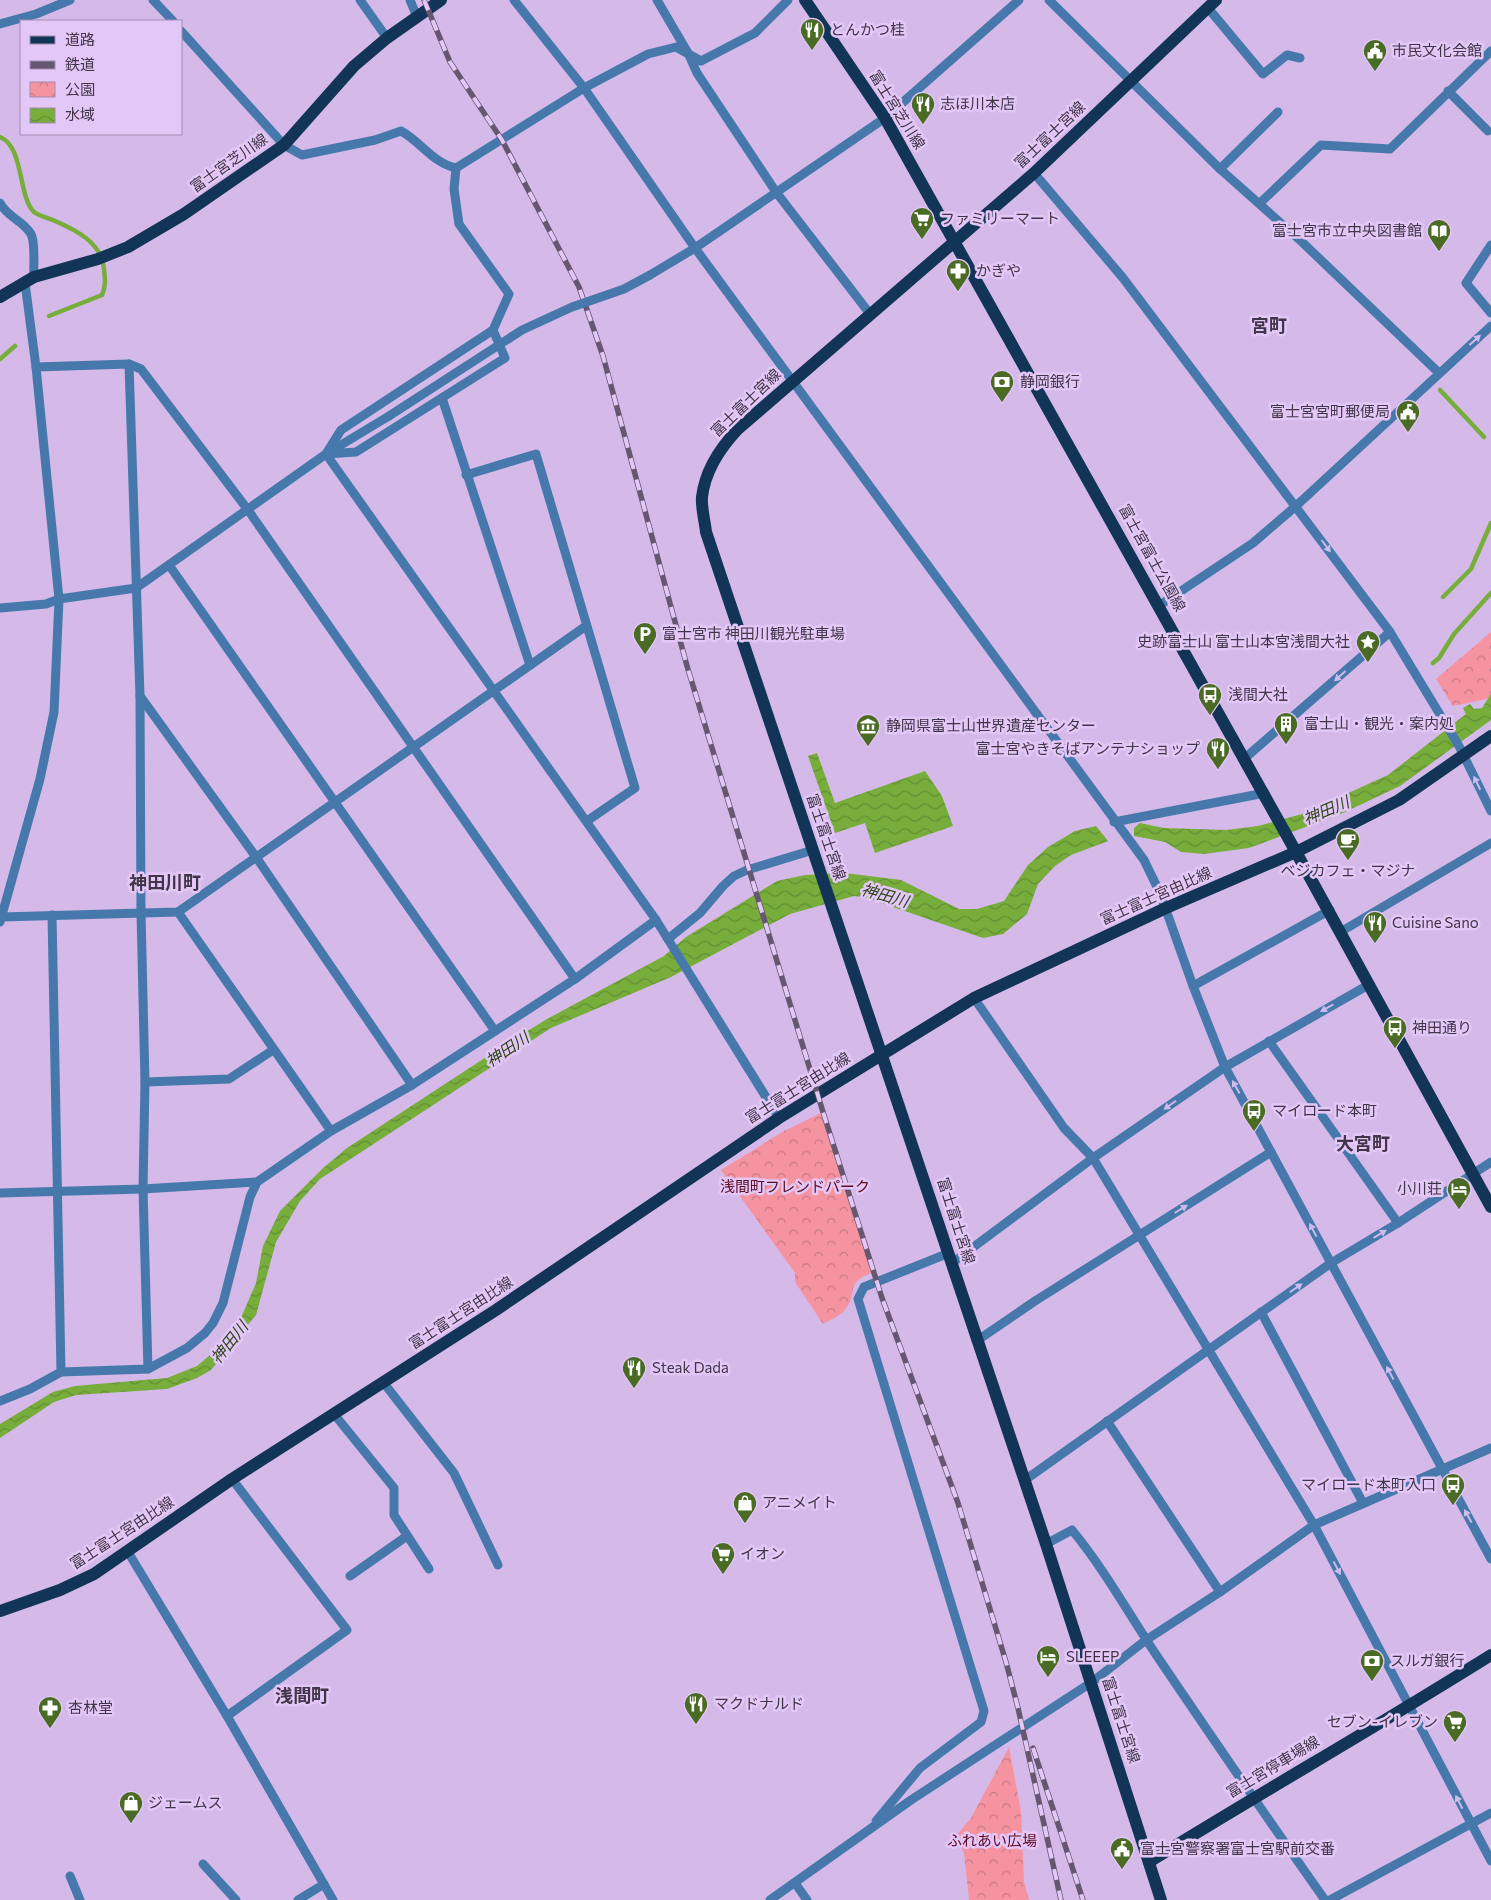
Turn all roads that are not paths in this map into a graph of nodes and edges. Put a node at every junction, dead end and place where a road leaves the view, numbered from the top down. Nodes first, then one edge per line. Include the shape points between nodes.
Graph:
1 (70, 0) edge
2 (153, 0) edge
3 (360, 0) edge
4 (410, 0) edge
5 (441, 0) edge
6 (514, 0) edge
7 (657, 0) edge
8 (788, 0) edge
9 (805, 0) edge
10 (1019, 0) edge
11 (1049, 0) edge
12 (1212, 4) edge
13 (417, 17) junction
14 (172, 20) edge
15 (0, 24) edge
16 (182, 32) edge
17 (387, 38) junction
18 (1491, 51) edge
19 (688, 53) junction
20 (1300, 58) dead end
21 (1130, 82) junction
22 (584, 88) junction
23 (1448, 91) junction
24 (1278, 112) dead end
25 (885, 118) junction
26 (1488, 131) dead end
27 (284, 145) junction
28 (456, 168) junction
29 (1220, 169) junction
30 (1034, 173) junction
31 (776, 192) junction
32 (0, 203) edge
33 (1260, 203) junction
34 (955, 242) junction
35 (1491, 245) edge
36 (694, 248) junction
37 (29, 280) junction
38 (0, 298) edge
39 (1491, 313) edge
40 (870, 314) junction
41 (1491, 326) edge
42 (494, 330) junction
43 (129, 364) junction
44 (36, 367) junction
45 (1439, 373) junction
46 (791, 380) junction
47 (442, 398) junction
48 (326, 454) junction
49 (466, 475) junction
50 (1296, 506) junction
51 (248, 510) junction
52 (169, 565) junction
53 (136, 588) junction
54 (59, 599) junction
55 (1160, 605) junction
56 (0, 608) edge
57 (586, 626) junction
58 (1390, 632) junction
59 (530, 665) junction
60 (492, 692) junction
61 (140, 696) junction
62 (1491, 736) edge
63 (412, 747) junction
64 (1462, 750) junction
65 (1246, 758) junction
66 (1265, 793) junction
67 (334, 801) junction
68 (1491, 811) edge
69 (587, 821) junction
70 (1114, 822) junction
71 (1491, 843) edge
72 (813, 850) junction
73 (1296, 852) junction
74 (256, 857) junction
75 (1166, 908) junction
76 (1330, 910) junction
77 (178, 912) junction
78 (141, 913) junction
79 (52, 915) junction
80 (1, 920) edge
81 (656, 920) junction
82 (1342, 931) junction
83 (668, 939) junction
84 (575, 979) junction
85 (1370, 984) junction
86 (1193, 986) junction
87 (974, 998) junction
88 (495, 1031) junction
89 (1269, 1040) junction
90 (273, 1050) junction
91 (883, 1055) junction
92 (1225, 1067) junction
93 (146, 1082) junction
94 (412, 1085) junction
95 (779, 1118) junction
96 (331, 1131) junction
97 (1271, 1152) junction
98 (1093, 1158) junction
99 (1491, 1162) edge
100 (1473, 1174) junction
101 (257, 1182) junction
102 (143, 1189) junction
103 (58, 1191) junction
104 (0, 1193) edge
105 (1491, 1207) edge
106 (1398, 1224) junction
107 (1139, 1235) junction
108 (951, 1258) junction
109 (1331, 1263) junction
110 (1261, 1312) junction
111 (978, 1340) junction
112 (1209, 1351) junction
113 (148, 1369) junction
114 (61, 1372) junction
115 (384, 1382) junction
116 (0, 1401) edge
117 (334, 1414) junction
118 (1107, 1421) junction
119 (1491, 1448) edge
120 (1442, 1470) junction
121 (232, 1479) junction
122 (1025, 1480) junction
123 (1363, 1503) junction
124 (1314, 1526) junction
125 (406, 1536) junction
126 (1046, 1544) junction
127 (128, 1552) junction
128 (1491, 1559) edge
129 (498, 1565) dead end
130 (430, 1569) dead end
131 (350, 1576) dead end
132 (1220, 1592) junction
133 (0, 1611) edge
134 (1146, 1640) junction
135 (1491, 1655) edge
136 (1092, 1682) junction
137 (1410, 1706) junction
138 (227, 1716) junction
139 (1252, 1798) junction
140 (1491, 1813) edge
141 (1470, 1824) junction
142 (868, 1831) junction
143 (1491, 1860) edge
144 (1149, 1862) junction
145 (203, 1864) dead end
146 (70, 1876) dead end
147 (795, 1883) junction
148 (324, 1884) junction
149 (80, 1900) edge
150 (236, 1900) edge
151 (298, 1900) edge
152 (334, 1900) edge
153 (770, 1900) edge
154 (807, 1900) edge
155 (1161, 1900) edge
156 (1325, 1900) edge
157 (1330, 1900) edge

1 - 15 street
2 - 14 street
3 - 17 street
4 - 13 street
5 - 13 main road, 富士宮芝川線
6 - 22 street
7 - 19 street
8 - 19 street via 755,33 733,47 700,62
9 - 25 main road, 富士宮芝川線
10 - 25 street
11 - 21 street
12 - 20 street via 1263,74 1286,55
12 - 21 main road, 富士富士宮線
13 - 17 main road, 富士宮芝川線
16 - 27 street
17 - 27 main road, 富士宮芝川線 via 354,66
18 - 23 street
19 - 22 street via 676,47 648,54
19 - 31 street via 697,73
21 - 29 street
21 - 30 main road, 富士富士宮線
22 - 28 street
22 - 36 street
23 - 26 street
23 - 33 street via 1390,149 1321,145
24 - 29 street
25 - 31 street
25 - 34 main road, 富士宮芝川線
27 - 28 street via 302,155 375,140 401,131 411,136 442,165
27 - 37 main road, 富士宮芝川線 via 184,214 128,247
28 - 42 street via 454,189 459,224 509,294
29 - 33 street
30 - 34 main road, 富士富士宮線
30 - 50 street via 1123,278
31 - 36 street
31 - 40 street
32 - 37 street via 32,236
33 - 45 street
34 - 40 main road, 富士富士宮線
34 - 55 main road, 富士宮富士公園線
35 - 39 street via 1466,283
36 - 46 street
36 - 48 street, bridge via 624,290 572,307 522,330
37 - 38 main road, 富士宮芝川線
37 - 44 street
40 - 46 main road, 富士富士宮線
45 -> 41 street
42 - 47 street via 505,358
42 - 48 street via 341,430
43 - 44 street
43 - 51 street via 141,369
43 - 53 street
44 - 54 street
45 - 50 street
46 - 70 street
46 - 72 main road, 富士富士宮線 via 723,445 702,497 706,532
47 - 48 street via 356,452
47 - 49 street
48 - 51 street
48 - 60 street
49 - 57 street via 536,454
49 - 59 street
50 - 55 street via 1253,543
50 -> 58 street
51 - 52 street
51 - 63 street
52 - 53 street
52 - 67 street
53 - 54 street
53 - 61 street
54 - 56 street via 46,604
54 - 80 street via 54,712 40,779
55 - 65 main road, 富士宮富士公園線
57 - 59 street
57 - 69 street via 635,788
58 - 64 street
58 -> 65 street
59 - 60 street
60 - 63 street
60 - 69 street
61 - 74 street
61 - 78 street
62 - 64 main road
63 - 67 street
63 - 84 street
68 -> 64 street
64 - 73 main road via 1400,800
65 - 66 main road, 富士宮富士公園線
66 - 70 street
66 - 73 main road, 富士宮富士公園線
67 - 74 street
67 - 88 street
69 - 81 street
70 - 75 street via 1144,860
71 - 82 street
72 - 83 street via 734,876 700,913
72 - 91 main road, 富士富士宮線
73 - 75 main road, 富士富士宮由比線
73 - 76 main road
74 - 77 street
74 - 94 street
75 - 86 street
75 - 87 main road, 富士富士宮由比線
76 - 82 main road
76 - 86 street
77 - 78 street
77 - 90 street
78 - 79 street
78 - 93 street
79 - 80 street
79 - 103 street
81 - 83 street
81 - 84 street
82 - 85 main road
83 - 95 street
84 - 88 street
85 -> 89 street
85 - 100 main road
86 - 92 street
87 - 91 main road, 富士富士宮由比線
87 - 98 street via 1064,1128
88 - 94 street
89 - 92 street
89 - 106 street
90 - 93 street via 229,1079
90 - 96 street
91 - 95 main road, 富士富士宮由比線
91 - 108 main road, 富士富士宮線
97 -> 92 street
92 -> 98 street
93 - 102 street
94 - 96 street
95 - 115 main road, 富士富士宮由比線
96 - 101 street
107 -> 97 street
109 -> 97 street
98 - 107 street
98 - 108 street
99 - 100 street
100 - 105 main road
100 - 106 street
101 - 102 street
101 - 113 street via 250,1197 223,1303 213,1323 187,1348
102 - 103 street
102 - 113 street
103 - 104 street
103 - 114 street
109 -> 106 street
107 - 111 street
107 - 112 street
108 - 111 main road, 富士富士宮線
108 - 142 street via 864,1287 858,1299 984,1710 982,1722 920,1768
110 -> 109 street
120 -> 109 street
110 - 112 street
110 - 123 street
111 - 122 main road, 富士富士宮線
112 - 118 street
112 - 124 street
113 - 114 street
114 - 116 street
115 - 117 main road, 富士富士宮由比線
115 - 129 street via 454,1473
117 - 121 main road, 富士富士宮由比線
117 - 125 street via 394,1488 394,1515
118 - 122 street
118 - 132 street
119 - 120 street
120 - 123 street
128 -> 120 street
121 - 127 main road, 富士富士宮由比線
121 - 138 street via 347,1630
122 - 126 main road, 富士富士宮線
123 - 124 street
124 - 132 street
124 -> 137 street
125 - 130 street
125 - 131 street
126 - 134 street via 1072,1530 1094,1556
126 - 136 main road, 富士富士宮線
127 - 133 main road, 富士富士宮由比線 via 94,1574 60,1590
127 - 138 street
132 - 134 street
134 - 136 street
134 - 139 street
135 - 137 main road, 富士宮停車場線
136 - 142 street
136 - 144 main road, 富士富士宮線
137 - 139 main road, 富士宮停車場線
141 -> 137 street
138 - 148 street
139 - 144 main road, 富士宮停車場線
139 - 156 street
140 - 141 street
141 - 143 street
141 - 157 street
142 - 147 street
144 - 155 main road, 富士富士宮線
145 - 150 street
146 - 149 street
147 - 153 street
147 - 154 street
148 - 151 street
148 - 152 street

